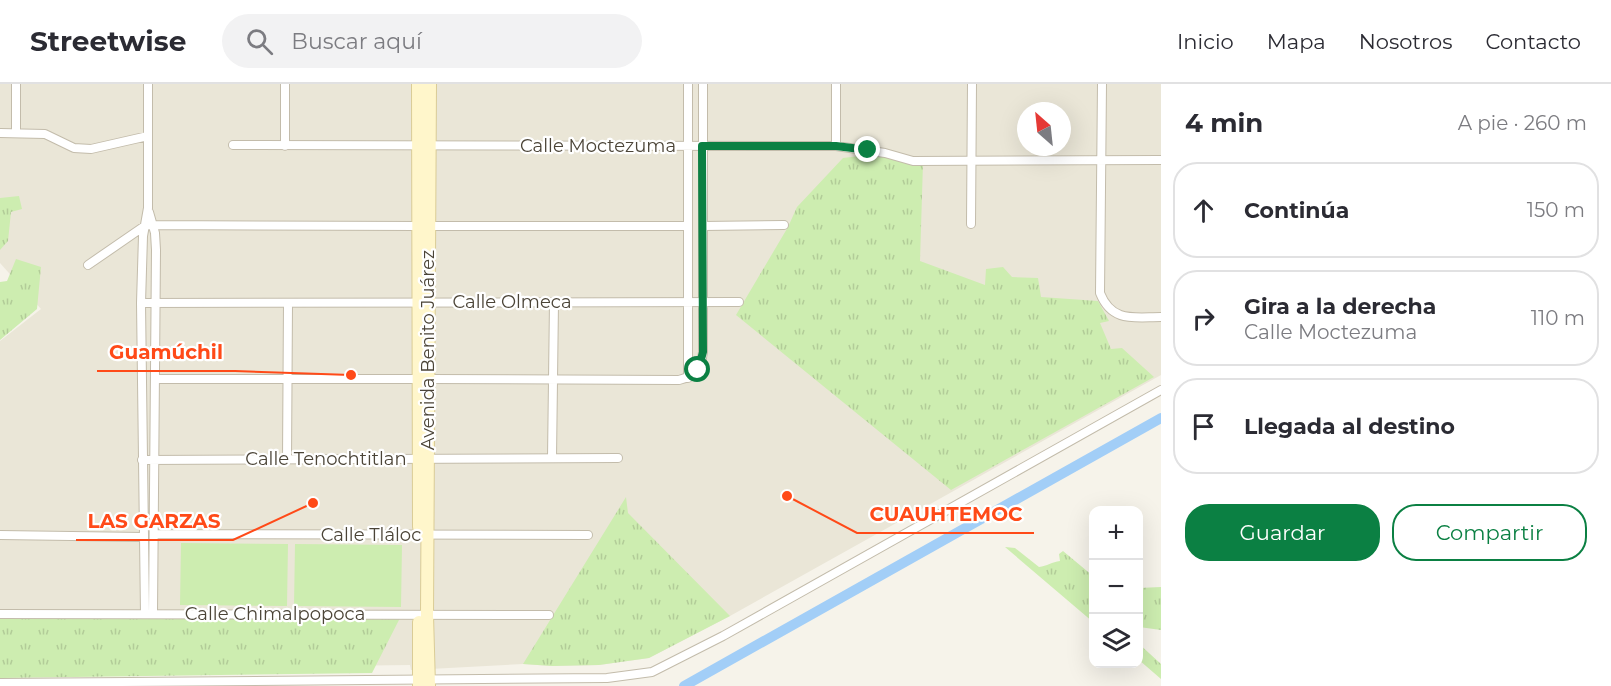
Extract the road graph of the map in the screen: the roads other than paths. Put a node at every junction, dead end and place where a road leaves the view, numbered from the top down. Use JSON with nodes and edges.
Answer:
{"nodes":[{"id":1,"x":16,"y":84,"type":"edge"},
{"id":2,"x":148,"y":84,"type":"edge"},
{"id":3,"x":285,"y":84,"type":"edge"},
{"id":4,"x":418,"y":84,"type":"edge"},
{"id":5,"x":430,"y":84,"type":"edge"},
{"id":6,"x":688,"y":84,"type":"edge"},
{"id":7,"x":703,"y":84,"type":"edge"},
{"id":8,"x":836,"y":84,"type":"edge"},
{"id":9,"x":972,"y":84,"type":"edge"},
{"id":10,"x":1102,"y":84,"type":"edge"},
{"id":11,"x":0,"y":133,"type":"edge"},
{"id":12,"x":16,"y":133,"type":"junction"},
{"id":13,"x":148,"y":136,"type":"junction"},
{"id":14,"x":232,"y":145,"type":"dead end"},
{"id":15,"x":285,"y":146,"type":"junction"},
{"id":16,"x":424,"y":146,"type":"junction"},
{"id":17,"x":688,"y":146,"type":"junction"},
{"id":18,"x":702,"y":146,"type":"junction"},
{"id":19,"x":836,"y":146,"type":"junction"},
{"id":20,"x":972,"y":160,"type":"junction"},
{"id":21,"x":1101,"y":160,"type":"junction"},
{"id":22,"x":1161,"y":160,"type":"edge"},
{"id":23,"x":971,"y":224,"type":"dead end"},
{"id":24,"x":149,"y":225,"type":"junction"},
{"id":25,"x":784,"y":225,"type":"dead end"},
{"id":26,"x":424,"y":226,"type":"junction"},
{"id":27,"x":687,"y":226,"type":"junction"},
{"id":28,"x":703,"y":226,"type":"junction"},
{"id":29,"x":88,"y":265,"type":"dead end"},
{"id":30,"x":424,"y":302,"type":"junction"},
{"id":31,"x":554,"y":302,"type":"junction"},
{"id":32,"x":687,"y":302,"type":"junction"},
{"id":33,"x":702,"y":302,"type":"junction"},
{"id":34,"x":739,"y":302,"type":"dead end"},
{"id":35,"x":141,"y":303,"type":"junction"},
{"id":36,"x":155,"y":303,"type":"junction"},
{"id":37,"x":288,"y":303,"type":"junction"},
{"id":38,"x":1161,"y":318,"type":"edge"},
{"id":39,"x":688,"y":378,"type":"junction"},
{"id":40,"x":155,"y":379,"type":"junction"},
{"id":41,"x":287,"y":379,"type":"junction"},
{"id":42,"x":423,"y":379,"type":"junction"},
{"id":43,"x":553,"y":379,"type":"junction"},
{"id":44,"x":1161,"y":390,"type":"edge"},
{"id":45,"x":552,"y":458,"type":"junction"},
{"id":46,"x":618,"y":458,"type":"dead end"},
{"id":47,"x":423,"y":459,"type":"junction"},
{"id":48,"x":142,"y":460,"type":"junction"},
{"id":49,"x":155,"y":460,"type":"junction"},
{"id":50,"x":287,"y":460,"type":"junction"},
{"id":51,"x":155,"y":534,"type":"junction"},
{"id":52,"x":0,"y":535,"type":"edge"},
{"id":53,"x":423,"y":535,"type":"junction"},
{"id":54,"x":588,"y":535,"type":"dead end"},
{"id":55,"x":143,"y":537,"type":"junction"},
{"id":56,"x":0,"y":614,"type":"edge"},
{"id":57,"x":149,"y":614,"type":"junction"},
{"id":58,"x":423,"y":615,"type":"junction"},
{"id":59,"x":549,"y":615,"type":"dead end"},
{"id":60,"x":0,"y":683,"type":"edge"},
{"id":61,"x":424,"y":683,"type":"edge"}],
"edges":[{"from":1,"to":12,"type":"street"},
{"from":2,"to":13,"type":"street"},
{"from":3,"to":15,"type":"street"},
{"from":4,"to":16,"type":"street","name":"Avenida Benito Juárez"},
{"from":5,"to":16,"type":"street","name":"Avenida Benito Juárez"},
{"from":6,"to":17,"type":"street"},
{"from":7,"to":18,"type":"street"},
{"from":8,"to":19,"type":"street"},
{"from":9,"to":20,"type":"street"},
{"from":10,"to":21,"type":"street"},
{"from":11,"to":12,"type":"street"},
{"from":12,"to":13,"type":"street"},
{"from":13,"to":24,"type":"street"},
{"from":14,"to":15,"type":"street","name":"Calle Moctezuma"},
{"from":15,"to":16,"type":"street","name":"Calle Moctezuma"},
{"from":16,"to":17,"type":"street","name":"Calle Moctezuma"},
{"from":16,"to":26,"type":"street","name":"Avenida Benito Juárez"},
{"from":17,"to":18,"type":"street","name":"Calle Moctezuma"},
{"from":17,"to":27,"type":"street"},
{"from":18,"to":19,"type":"street","name":"Calle Moctezuma"},
{"from":18,"to":28,"type":"street"},
{"from":19,"to":20,"type":"street","name":"Calle Moctezuma"},
{"from":20,"to":21,"type":"street","name":"Calle Moctezuma"},
{"from":20,"to":23,"type":"street"},
{"from":21,"to":22,"type":"street","name":"Calle Moctezuma"},
{"from":21,"to":38,"type":"street"},
{"from":24,"to":26,"type":"street"},
{"from":24,"to":29,"type":"street"},
{"from":24,"to":35,"type":"street"},
{"from":24,"to":36,"type":"street"},
{"from":25,"to":28,"type":"street"},
{"from":26,"to":27,"type":"street"},
{"from":26,"to":30,"type":"street","name":"Avenida Benito Juárez"},
{"from":27,"to":32,"type":"street"},
{"from":28,"to":33,"type":"street"},
{"from":30,"to":31,"type":"street","name":"Calle Olmeca"},
{"from":30,"to":37,"type":"street","name":"Calle Olmeca"},
{"from":30,"to":42,"type":"street","name":"Avenida Benito Juárez"},
{"from":31,"to":32,"type":"street","name":"Calle Olmeca"},
{"from":31,"to":43,"type":"street"},
{"from":32,"to":33,"type":"street","name":"Calle Olmeca"},
{"from":32,"to":39,"type":"street"},
{"from":33,"to":34,"type":"street","name":"Calle Olmeca"},
{"from":33,"to":39,"type":"street"},
{"from":35,"to":36,"type":"street","name":"Calle Olmeca"},
{"from":35,"to":48,"type":"street"},
{"from":36,"to":37,"type":"street","name":"Calle Olmeca"},
{"from":36,"to":40,"type":"street"},
{"from":37,"to":41,"type":"street"},
{"from":39,"to":43,"type":"street"},
{"from":40,"to":41,"type":"street"},
{"from":40,"to":49,"type":"street"},
{"from":41,"to":42,"type":"street"},
{"from":41,"to":50,"type":"street"},
{"from":42,"to":43,"type":"street"},
{"from":42,"to":47,"type":"street","name":"Avenida Benito Juárez"},
{"from":43,"to":45,"type":"street"},
{"from":44,"to":61,"type":"street"},
{"from":45,"to":46,"type":"street","name":"Calle Tenochtitlan"},
{"from":45,"to":47,"type":"street","name":"Calle Tenochtitlan"},
{"from":47,"to":50,"type":"street","name":"Calle Tenochtitlan"},
{"from":47,"to":53,"type":"street","name":"Avenida Benito Juárez"},
{"from":48,"to":49,"type":"street","name":"Calle Tenochtitlan"},
{"from":48,"to":55,"type":"street"},
{"from":49,"to":50,"type":"street","name":"Calle Tenochtitlan"},
{"from":49,"to":51,"type":"street"},
{"from":51,"to":53,"type":"street","name":"Calle Tláloc"},
{"from":51,"to":57,"type":"street"},
{"from":52,"to":55,"type":"street"},
{"from":53,"to":54,"type":"street","name":"Calle Tláloc"},
{"from":53,"to":58,"type":"street","name":"Avenida Benito Juárez"},
{"from":55,"to":57,"type":"street"},
{"from":56,"to":57,"type":"street","name":"Calle Chimalpopoca"},
{"from":57,"to":58,"type":"street","name":"Calle Chimalpopoca"},
{"from":58,"to":59,"type":"street","name":"Calle Chimalpopoca"},
{"from":58,"to":61,"type":"street","name":"Avenida Benito Juárez"},
{"from":60,"to":61,"type":"street"}]}
